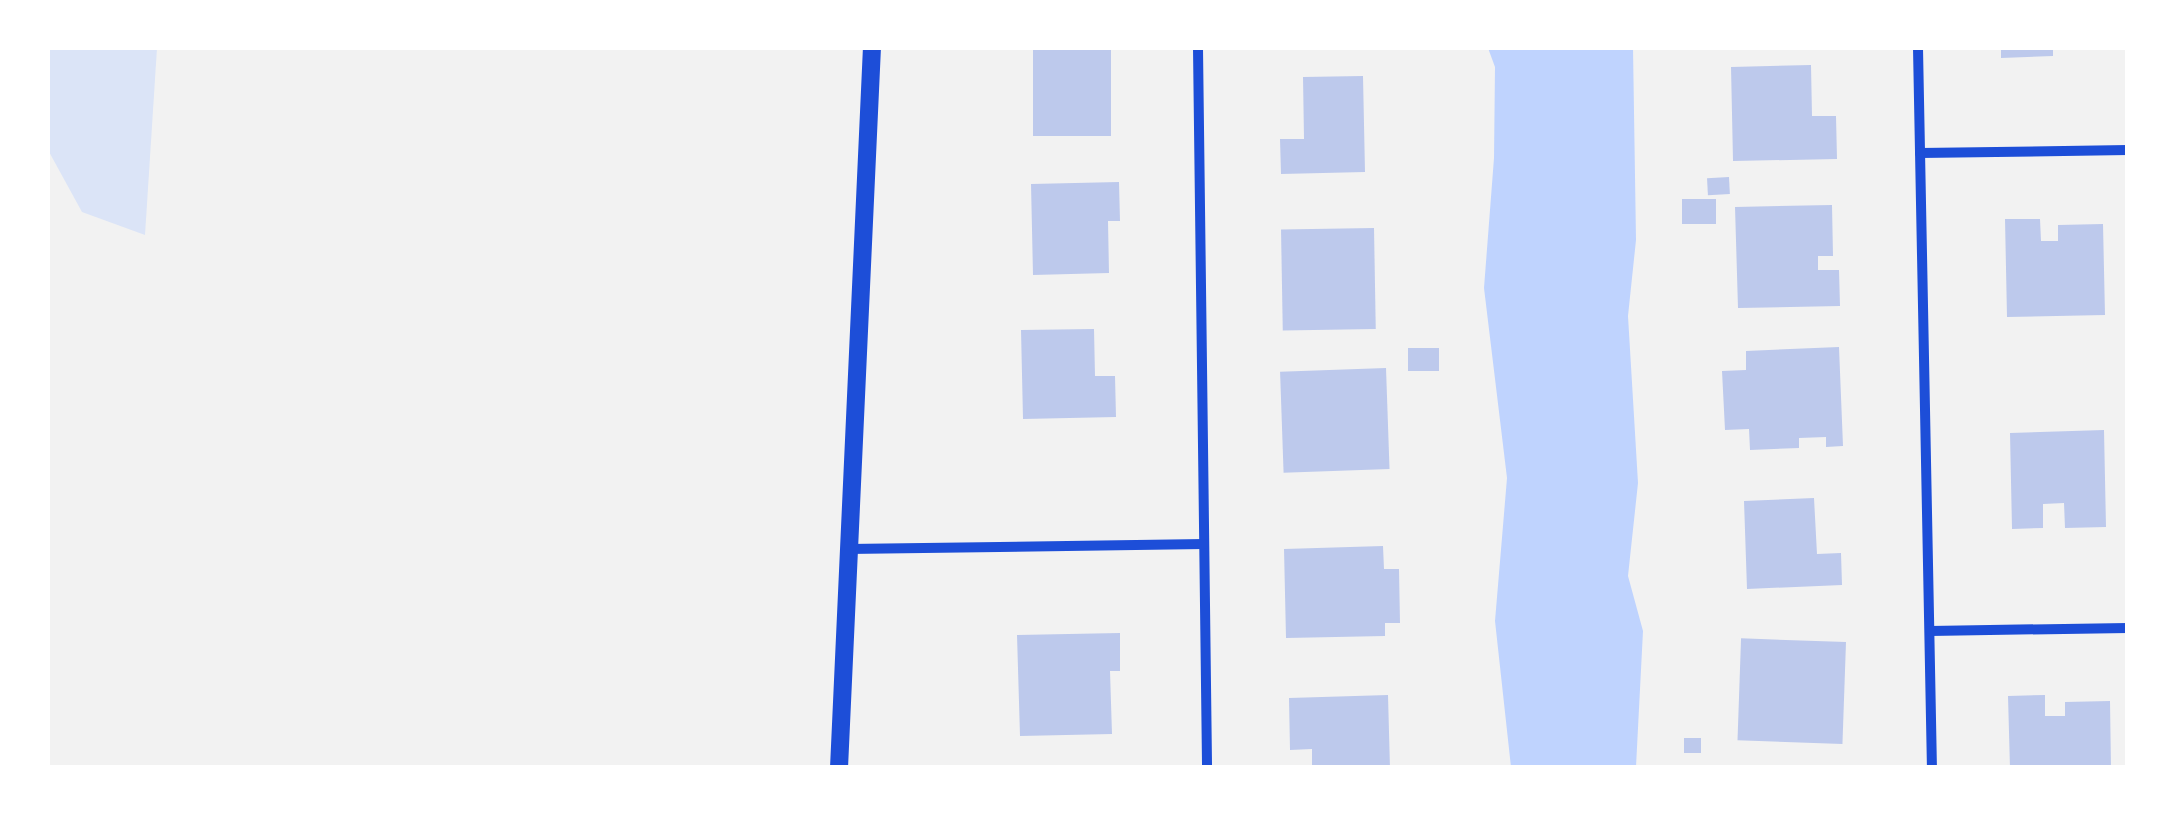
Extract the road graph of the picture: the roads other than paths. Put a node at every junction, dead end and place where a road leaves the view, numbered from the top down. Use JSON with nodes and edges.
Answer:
{"nodes":[{"id":1,"x":872,"y":48,"type":"edge"},
{"id":2,"x":1198,"y":48,"type":"edge"},
{"id":3,"x":1918,"y":48,"type":"edge"},
{"id":4,"x":2128,"y":150,"type":"edge"},
{"id":5,"x":1920,"y":153,"type":"junction"},
{"id":6,"x":1204,"y":544,"type":"junction"},
{"id":7,"x":848,"y":549,"type":"junction"},
{"id":8,"x":2128,"y":628,"type":"edge"},
{"id":9,"x":1930,"y":631,"type":"junction"},
{"id":10,"x":839,"y":768,"type":"edge"},
{"id":11,"x":1207,"y":768,"type":"edge"},
{"id":12,"x":1932,"y":768,"type":"edge"}],
"edges":[{"from":1,"to":7,"type":"street"},
{"from":2,"to":6,"type":"street"},
{"from":3,"to":5,"type":"street"},
{"from":4,"to":5,"type":"street"},
{"from":5,"to":9,"type":"street"},
{"from":6,"to":7,"type":"street"},
{"from":6,"to":11,"type":"street"},
{"from":7,"to":10,"type":"street"},
{"from":8,"to":9,"type":"street"},
{"from":9,"to":12,"type":"street"}]}
